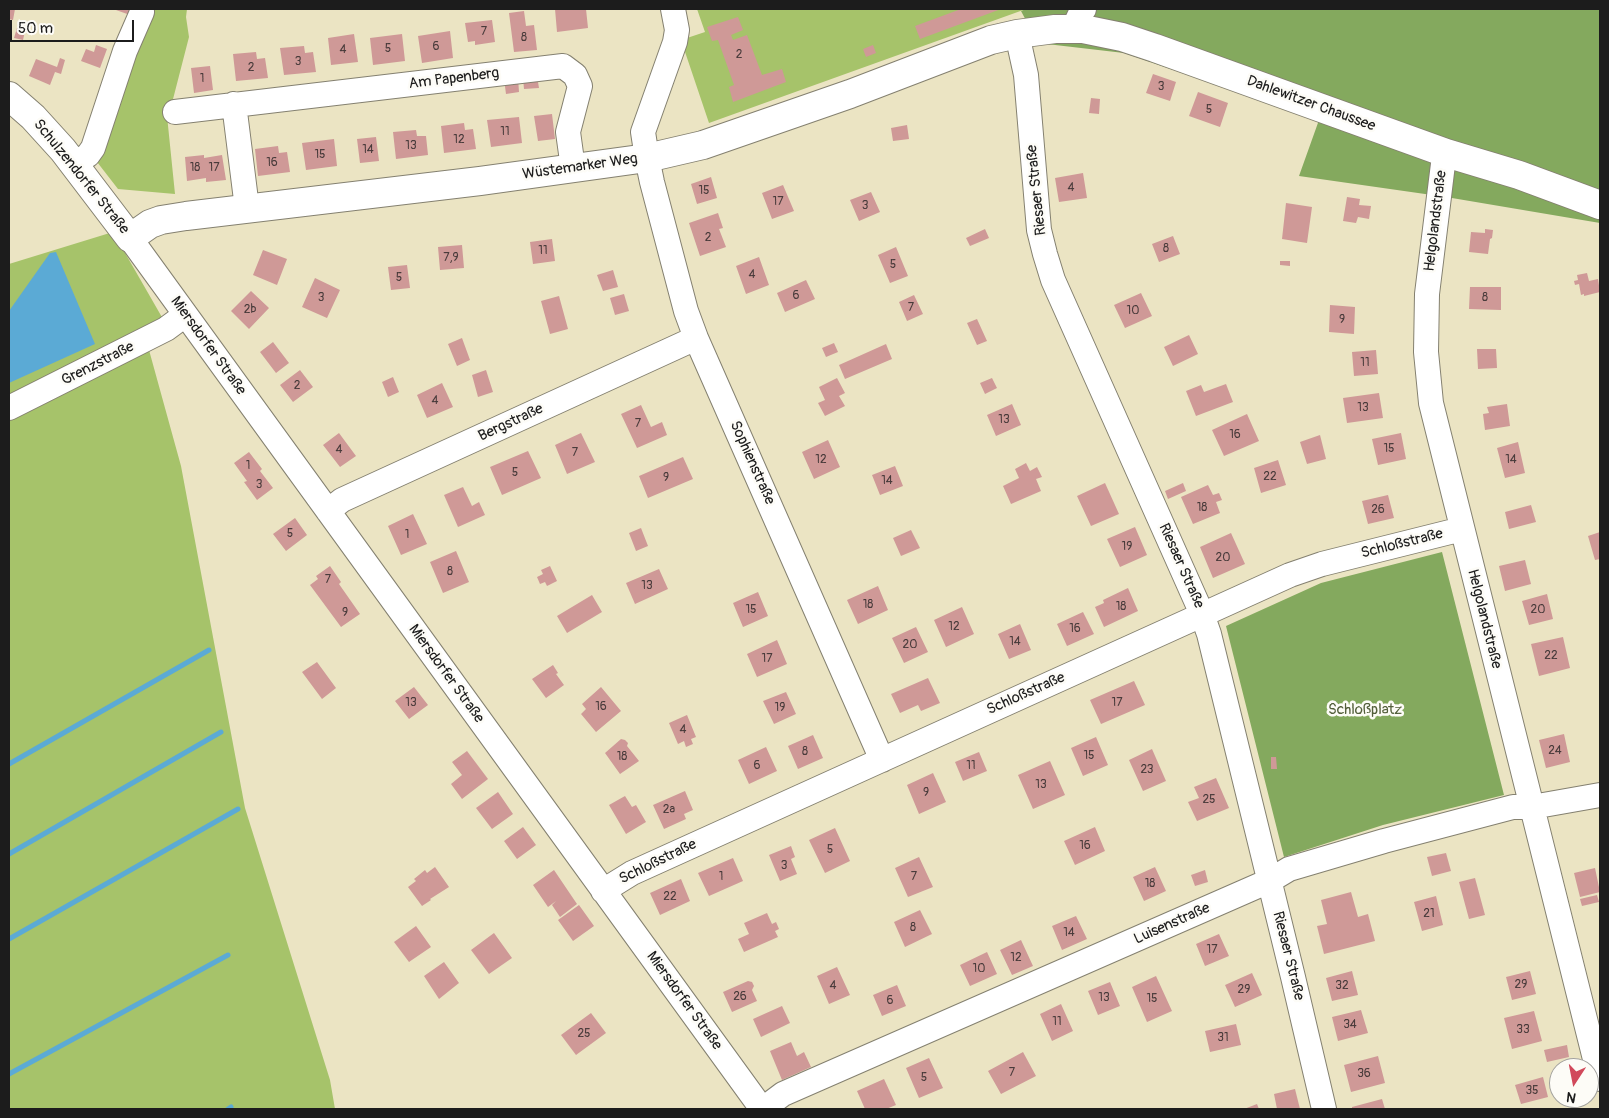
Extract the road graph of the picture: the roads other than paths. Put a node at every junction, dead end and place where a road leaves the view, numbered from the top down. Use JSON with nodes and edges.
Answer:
{"nodes":[{"id":1,"x":673,"y":9,"type":"edge"},
{"id":2,"x":142,"y":12,"type":"dead end"},
{"id":3,"x":1078,"y":19,"type":"edge"},
{"id":4,"x":1017,"y":34,"type":"junction"},
{"id":5,"x":9,"y":96,"type":"edge"},
{"id":6,"x":234,"y":104,"type":"junction"},
{"id":7,"x":175,"y":112,"type":"dead end"},
{"id":8,"x":1446,"y":153,"type":"junction"},
{"id":9,"x":647,"y":158,"type":"junction"},
{"id":10,"x":74,"y":164,"type":"junction"},
{"id":11,"x":573,"y":168,"type":"junction"},
{"id":12,"x":1600,"y":205,"type":"edge"},
{"id":13,"x":247,"y":208,"type":"junction"},
{"id":14,"x":130,"y":238,"type":"junction"},
{"id":15,"x":185,"y":315,"type":"junction"},
{"id":16,"x":696,"y":338,"type":"junction"},
{"id":17,"x":9,"y":408,"type":"edge"},
{"id":18,"x":328,"y":511,"type":"junction"},
{"id":19,"x":1462,"y":529,"type":"junction"},
{"id":20,"x":1202,"y":614,"type":"junction"},
{"id":21,"x":882,"y":760,"type":"junction"},
{"id":22,"x":1600,"y":795,"type":"edge"},
{"id":23,"x":1532,"y":807,"type":"junction"},
{"id":24,"x":1269,"y":881,"type":"junction"},
{"id":25,"x":603,"y":891,"type":"junction"},
{"id":26,"x":1600,"y":1079,"type":"edge"},
{"id":27,"x":763,"y":1109,"type":"edge"},
{"id":28,"x":1324,"y":1109,"type":"edge"}],
"edges":[{"from":1,"to":9,"type":"street","name":"Sophienstraße"},
{"from":2,"to":10,"type":"street"},
{"from":3,"to":4,"type":"main road","name":"Dahlewitzer Chaussee"},
{"from":3,"to":8,"type":"main road","name":"Dahlewitzer Chaussee"},
{"from":4,"to":9,"type":"main road","name":"Wüstemarker Weg"},
{"from":4,"to":20,"type":"street","name":"Riesaer Straße"},
{"from":5,"to":10,"type":"main road","name":"Schulzendorfer Straße"},
{"from":6,"to":7,"type":"street","name":"Am Papenberg"},
{"from":6,"to":11,"type":"street","name":"Am Papenberg"},
{"from":6,"to":13,"type":"street"},
{"from":8,"to":12,"type":"main road","name":"Dahlewitzer Chaussee"},
{"from":8,"to":19,"type":"street","name":"Helgolandstraße"},
{"from":9,"to":11,"type":"main road","name":"Wüstemarker Weg"},
{"from":9,"to":16,"type":"street","name":"Sophienstraße"},
{"from":10,"to":14,"type":"main road","name":"Schulzendorfer Straße"},
{"from":11,"to":13,"type":"main road","name":"Wüstemarker Weg"},
{"from":13,"to":14,"type":"main road","name":"Wüstemarker Weg"},
{"from":14,"to":15,"type":"street","name":"Miersdorfer Straße"},
{"from":15,"to":17,"type":"street","name":"Grenzstraße"},
{"from":15,"to":18,"type":"street","name":"Miersdorfer Straße"},
{"from":16,"to":18,"type":"street","name":"Bergstraße"},
{"from":16,"to":21,"type":"street","name":"Sophienstraße"},
{"from":18,"to":25,"type":"street","name":"Miersdorfer Straße"},
{"from":19,"to":20,"type":"street","name":"Schloßstraße"},
{"from":19,"to":23,"type":"street","name":"Helgolandstraße"},
{"from":20,"to":21,"type":"street","name":"Schloßstraße"},
{"from":20,"to":24,"type":"street","name":"Riesaer Straße"},
{"from":21,"to":25,"type":"street","name":"Schloßstraße"},
{"from":22,"to":23,"type":"street","name":"Luisenstraße"},
{"from":23,"to":24,"type":"street","name":"Luisenstraße"},
{"from":23,"to":26,"type":"street","name":"Helgolandstraße"},
{"from":24,"to":27,"type":"street","name":"Luisenstraße"},
{"from":24,"to":28,"type":"street","name":"Riesaer Straße"},
{"from":25,"to":27,"type":"street","name":"Miersdorfer Straße"}]}
